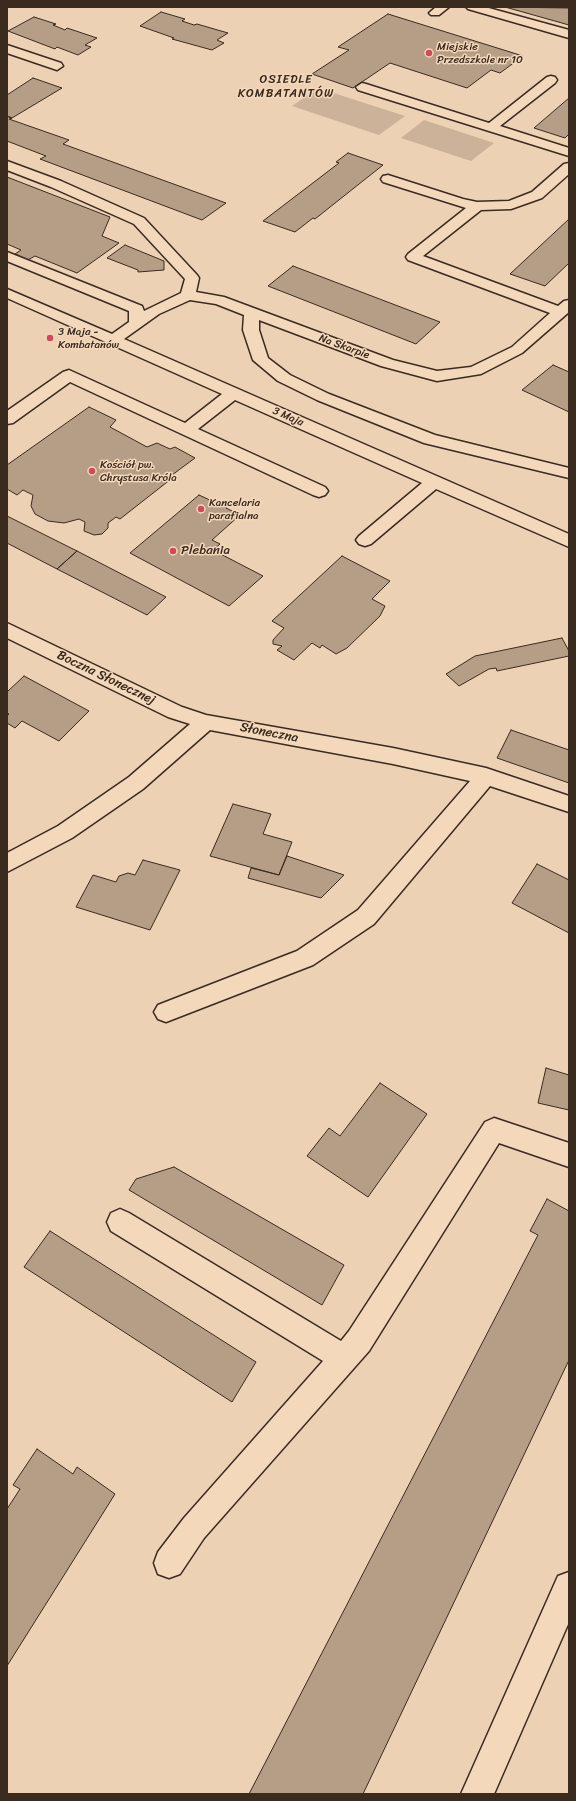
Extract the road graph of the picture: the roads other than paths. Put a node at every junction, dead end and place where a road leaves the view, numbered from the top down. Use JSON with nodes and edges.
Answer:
{"nodes":[{"id":1,"x":472,"y":7,"type":"edge"},
{"id":2,"x":569,"y":34,"type":"edge"},
{"id":3,"x":7,"y":49,"type":"edge"},
{"id":4,"x":56,"y":66,"type":"dead end"},
{"id":5,"x":551,"y":80,"type":"dead end"},
{"id":6,"x":362,"y":87,"type":"dead end"},
{"id":7,"x":490,"y":128,"type":"junction"},
{"id":8,"x":569,"y":152,"type":"edge"},
{"id":9,"x":7,"y":165,"type":"edge"},
{"id":10,"x":569,"y":167,"type":"edge"},
{"id":11,"x":388,"y":179,"type":"dead end"},
{"id":12,"x":477,"y":206,"type":"junction"},
{"id":13,"x":7,"y":256,"type":"edge"},
{"id":14,"x":7,"y":293,"type":"edge"},
{"id":15,"x":188,"y":295,"type":"junction"},
{"id":16,"x":564,"y":308,"type":"edge"},
{"id":17,"x":252,"y":312,"type":"junction"},
{"id":18,"x":136,"y":324,"type":"junction"},
{"id":19,"x":113,"y":340,"type":"junction"},
{"id":20,"x":234,"y":393,"type":"junction"},
{"id":21,"x":7,"y":419,"type":"edge"},
{"id":22,"x":186,"y":430,"type":"junction"},
{"id":23,"x":569,"y":473,"type":"edge"},
{"id":24,"x":434,"y":482,"type":"junction"},
{"id":25,"x":319,"y":492,"type":"dead end"},
{"id":26,"x":365,"y":540,"type":"dead end"},
{"id":27,"x":569,"y":541,"type":"edge"},
{"id":28,"x":7,"y":630,"type":"edge"},
{"id":29,"x":206,"y":722,"type":"junction"},
{"id":30,"x":486,"y":776,"type":"junction"},
{"id":31,"x":569,"y":804,"type":"edge"},
{"id":32,"x":7,"y":863,"type":"edge"},
{"id":33,"x":166,"y":1012,"type":"dead end"},
{"id":34,"x":569,"y":1155,"type":"edge"},
{"id":35,"x":120,"y":1222,"type":"dead end"},
{"id":36,"x":344,"y":1358,"type":"junction"},
{"id":37,"x":169,"y":1563,"type":"dead end"},
{"id":38,"x":569,"y":1587,"type":"edge"},
{"id":39,"x":478,"y":1794,"type":"edge"}],
"edges":[{"from":1,"to":2,"type":"street"},
{"from":3,"to":4,"type":"street"},
{"from":5,"to":7,"type":"street"},
{"from":6,"to":7,"type":"street"},
{"from":7,"to":8,"type":"street"},
{"from":9,"to":15,"type":"street"},
{"from":10,"to":12,"type":"street"},
{"from":11,"to":12,"type":"street"},
{"from":12,"to":16,"type":"street"},
{"from":13,"to":18,"type":"street"},
{"from":14,"to":19,"type":"street","name":"3 Maja"},
{"from":15,"to":17,"type":"street","name":"Na Skarpie"},
{"from":15,"to":18,"type":"street"},
{"from":16,"to":17,"type":"street","name":"Na Skarpie"},
{"from":17,"to":23,"type":"street"},
{"from":18,"to":19,"type":"street"},
{"from":19,"to":20,"type":"street","name":"3 Maja"},
{"from":20,"to":22,"type":"street"},
{"from":20,"to":24,"type":"street","name":"3 Maja"},
{"from":21,"to":22,"type":"street"},
{"from":22,"to":25,"type":"street"},
{"from":24,"to":26,"type":"street"},
{"from":24,"to":27,"type":"street","name":"3 Maja"},
{"from":28,"to":29,"type":"street","name":"Boczna Słonecznej"},
{"from":29,"to":30,"type":"street","name":"Słoneczna"},
{"from":29,"to":32,"type":"street"},
{"from":30,"to":31,"type":"street","name":"Słoneczna"},
{"from":30,"to":33,"type":"street"},
{"from":34,"to":36,"type":"street"},
{"from":35,"to":36,"type":"street"},
{"from":36,"to":37,"type":"street"},
{"from":38,"to":39,"type":"street"}]}
